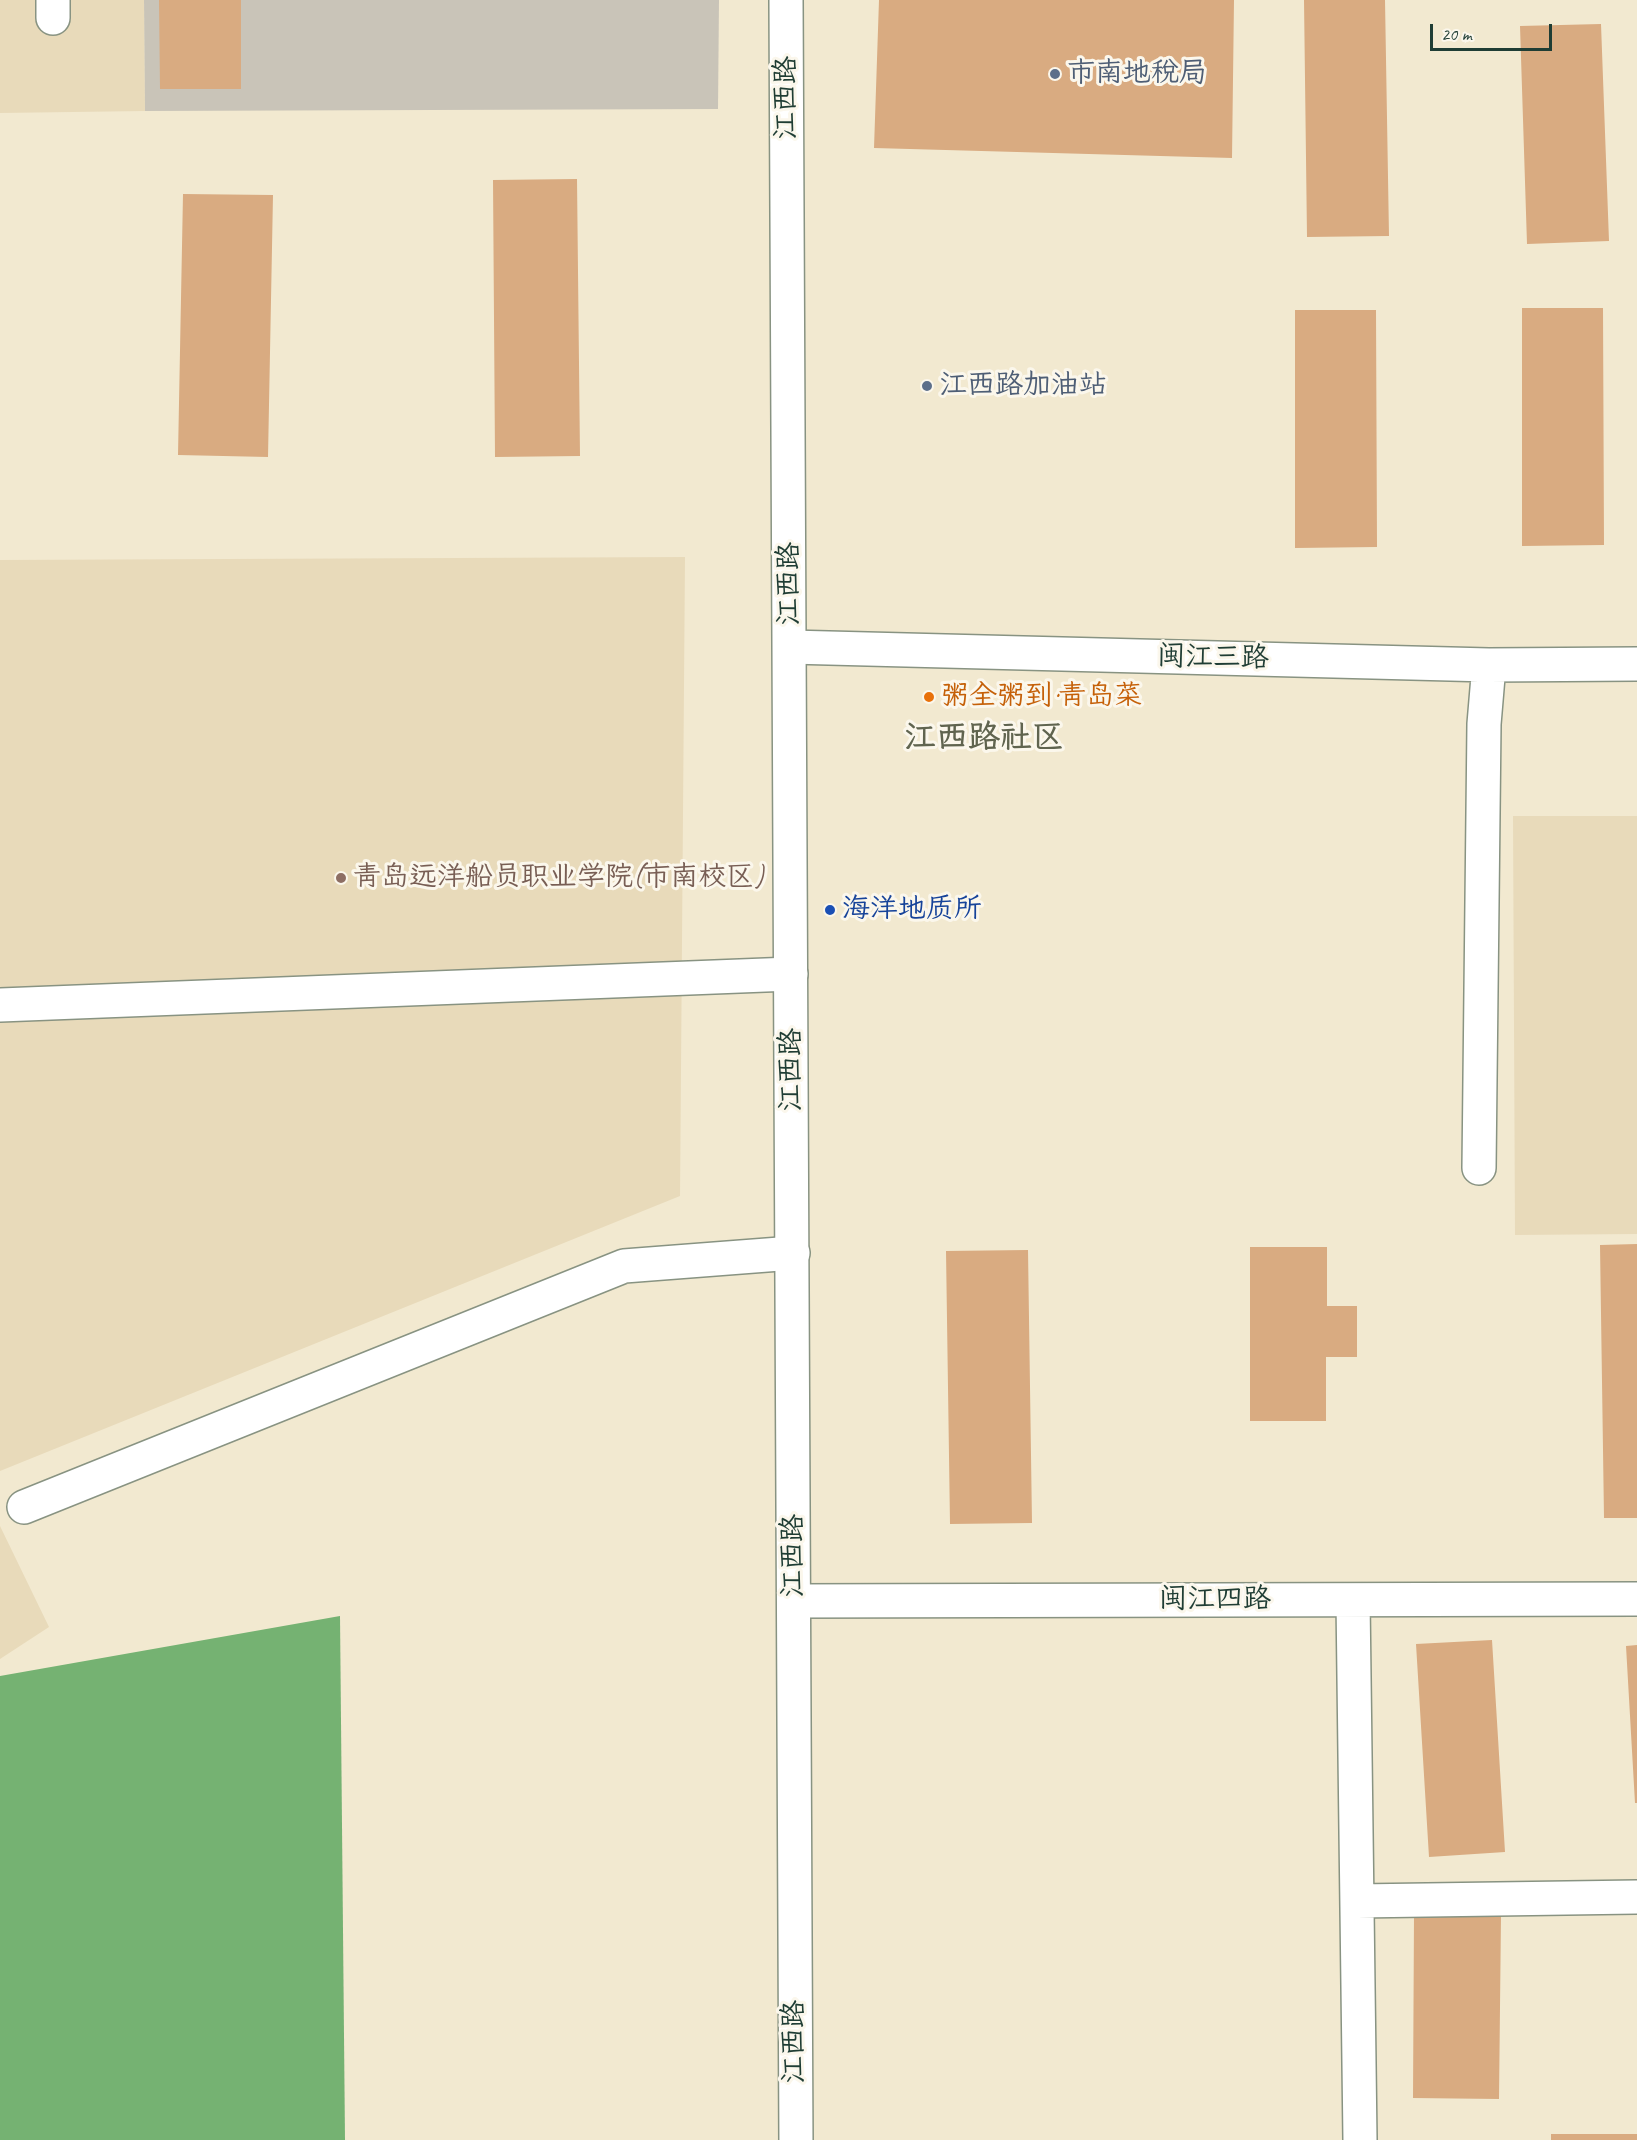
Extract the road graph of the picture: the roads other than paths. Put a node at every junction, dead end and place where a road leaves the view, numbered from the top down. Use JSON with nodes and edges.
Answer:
{"nodes":[{"id":1,"x":786,"y":0,"type":"edge"},
{"id":2,"x":790,"y":647,"type":"junction"},
{"id":3,"x":1637,"y":664,"type":"edge"},
{"id":4,"x":1489,"y":665,"type":"junction"},
{"id":5,"x":791,"y":974,"type":"junction"},
{"id":6,"x":0,"y":1005,"type":"edge"},
{"id":7,"x":1479,"y":1168,"type":"dead end"},
{"id":8,"x":793,"y":1253,"type":"junction"},
{"id":9,"x":24,"y":1507,"type":"dead end"},
{"id":10,"x":1353,"y":1599,"type":"junction"},
{"id":11,"x":1637,"y":1599,"type":"edge"},
{"id":12,"x":794,"y":1601,"type":"junction"},
{"id":13,"x":1637,"y":1897,"type":"edge"},
{"id":14,"x":1357,"y":1901,"type":"junction"},
{"id":15,"x":796,"y":2140,"type":"edge"},
{"id":16,"x":1360,"y":2140,"type":"edge"}],
"edges":[{"from":1,"to":2,"type":"street","name":"江西路"},
{"from":2,"to":4,"type":"street","name":"闽江三路"},
{"from":2,"to":5,"type":"street","name":"江西路"},
{"from":3,"to":4,"type":"street","name":"闽江三路"},
{"from":4,"to":7,"type":"street"},
{"from":5,"to":6,"type":"street"},
{"from":5,"to":8,"type":"street","name":"江西路"},
{"from":8,"to":9,"type":"street"},
{"from":8,"to":12,"type":"street","name":"江西路"},
{"from":10,"to":11,"type":"street","name":"闽江四路"},
{"from":10,"to":12,"type":"street","name":"闽江四路"},
{"from":10,"to":14,"type":"street"},
{"from":12,"to":15,"type":"street","name":"江西路"},
{"from":13,"to":14,"type":"street"},
{"from":14,"to":16,"type":"street"}]}
